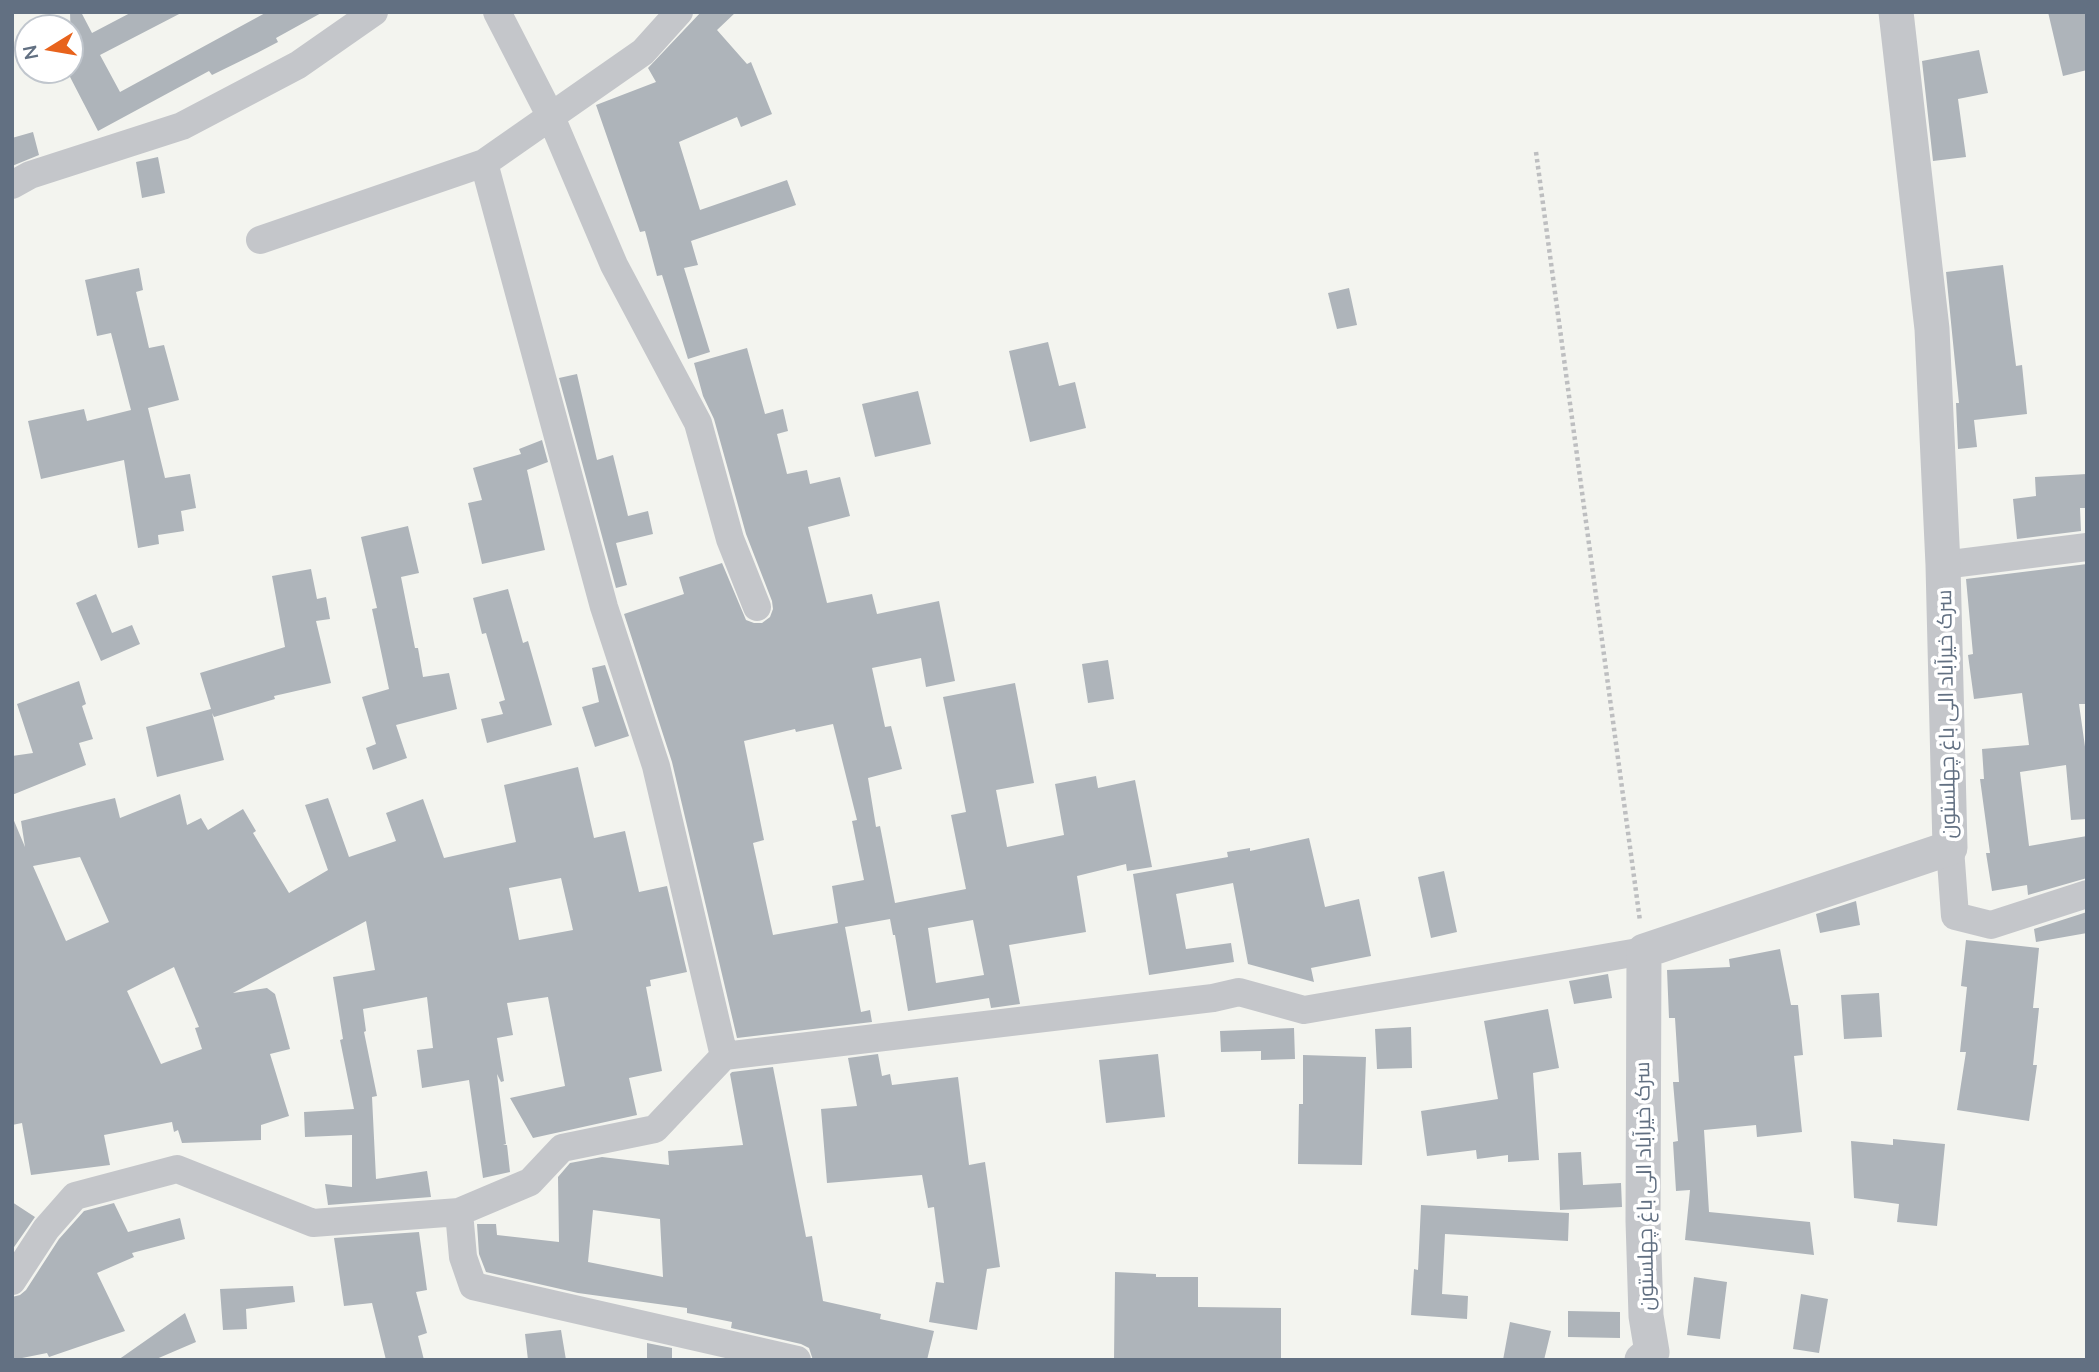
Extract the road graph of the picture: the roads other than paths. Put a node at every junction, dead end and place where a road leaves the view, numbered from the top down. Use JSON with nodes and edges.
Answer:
{"nodes":[{"id":1,"x":374,"y":12,"type":"edge"},
{"id":2,"x":497,"y":12,"type":"edge"},
{"id":3,"x":679,"y":12,"type":"edge"},
{"id":4,"x":1896,"y":12,"type":"edge"},
{"id":5,"x":551,"y":117,"type":"junction"},
{"id":6,"x":484,"y":163,"type":"junction"},
{"id":7,"x":12,"y":185,"type":"edge"},
{"id":8,"x":260,"y":240,"type":"dead end"},
{"id":9,"x":2087,"y":547,"type":"edge"},
{"id":10,"x":1943,"y":565,"type":"junction"},
{"id":11,"x":757,"y":607,"type":"dead end"},
{"id":12,"x":1951,"y":848,"type":"junction"},
{"id":13,"x":2087,"y":894,"type":"edge"},
{"id":14,"x":1644,"y":951,"type":"junction"},
{"id":15,"x":724,"y":1056,"type":"junction"},
{"id":16,"x":459,"y":1212,"type":"junction"},
{"id":17,"x":12,"y":1281,"type":"edge"},
{"id":18,"x":797,"y":1360,"type":"edge"},
{"id":19,"x":1642,"y":1360,"type":"edge"}],
"edges":[{"from":1,"to":7,"type":"street"},
{"from":2,"to":5,"type":"street"},
{"from":3,"to":5,"type":"street"},
{"from":4,"to":10,"type":"street","name":"سرک خیرآباد الی باغ چهلستون"},
{"from":5,"to":6,"type":"street"},
{"from":5,"to":11,"type":"street"},
{"from":6,"to":8,"type":"street"},
{"from":6,"to":15,"type":"street"},
{"from":9,"to":10,"type":"street"},
{"from":10,"to":12,"type":"street","name":"سرک خیرآباد الی باغ چهلستون"},
{"from":12,"to":13,"type":"street"},
{"from":12,"to":14,"type":"street","name":"سرک خیرآباد الی باغ چهلستون"},
{"from":14,"to":15,"type":"street"},
{"from":14,"to":19,"type":"street","name":"سرک خیرآباد الی باغ چهلستون"},
{"from":15,"to":16,"type":"street"},
{"from":16,"to":17,"type":"street"},
{"from":16,"to":18,"type":"street"}]}
